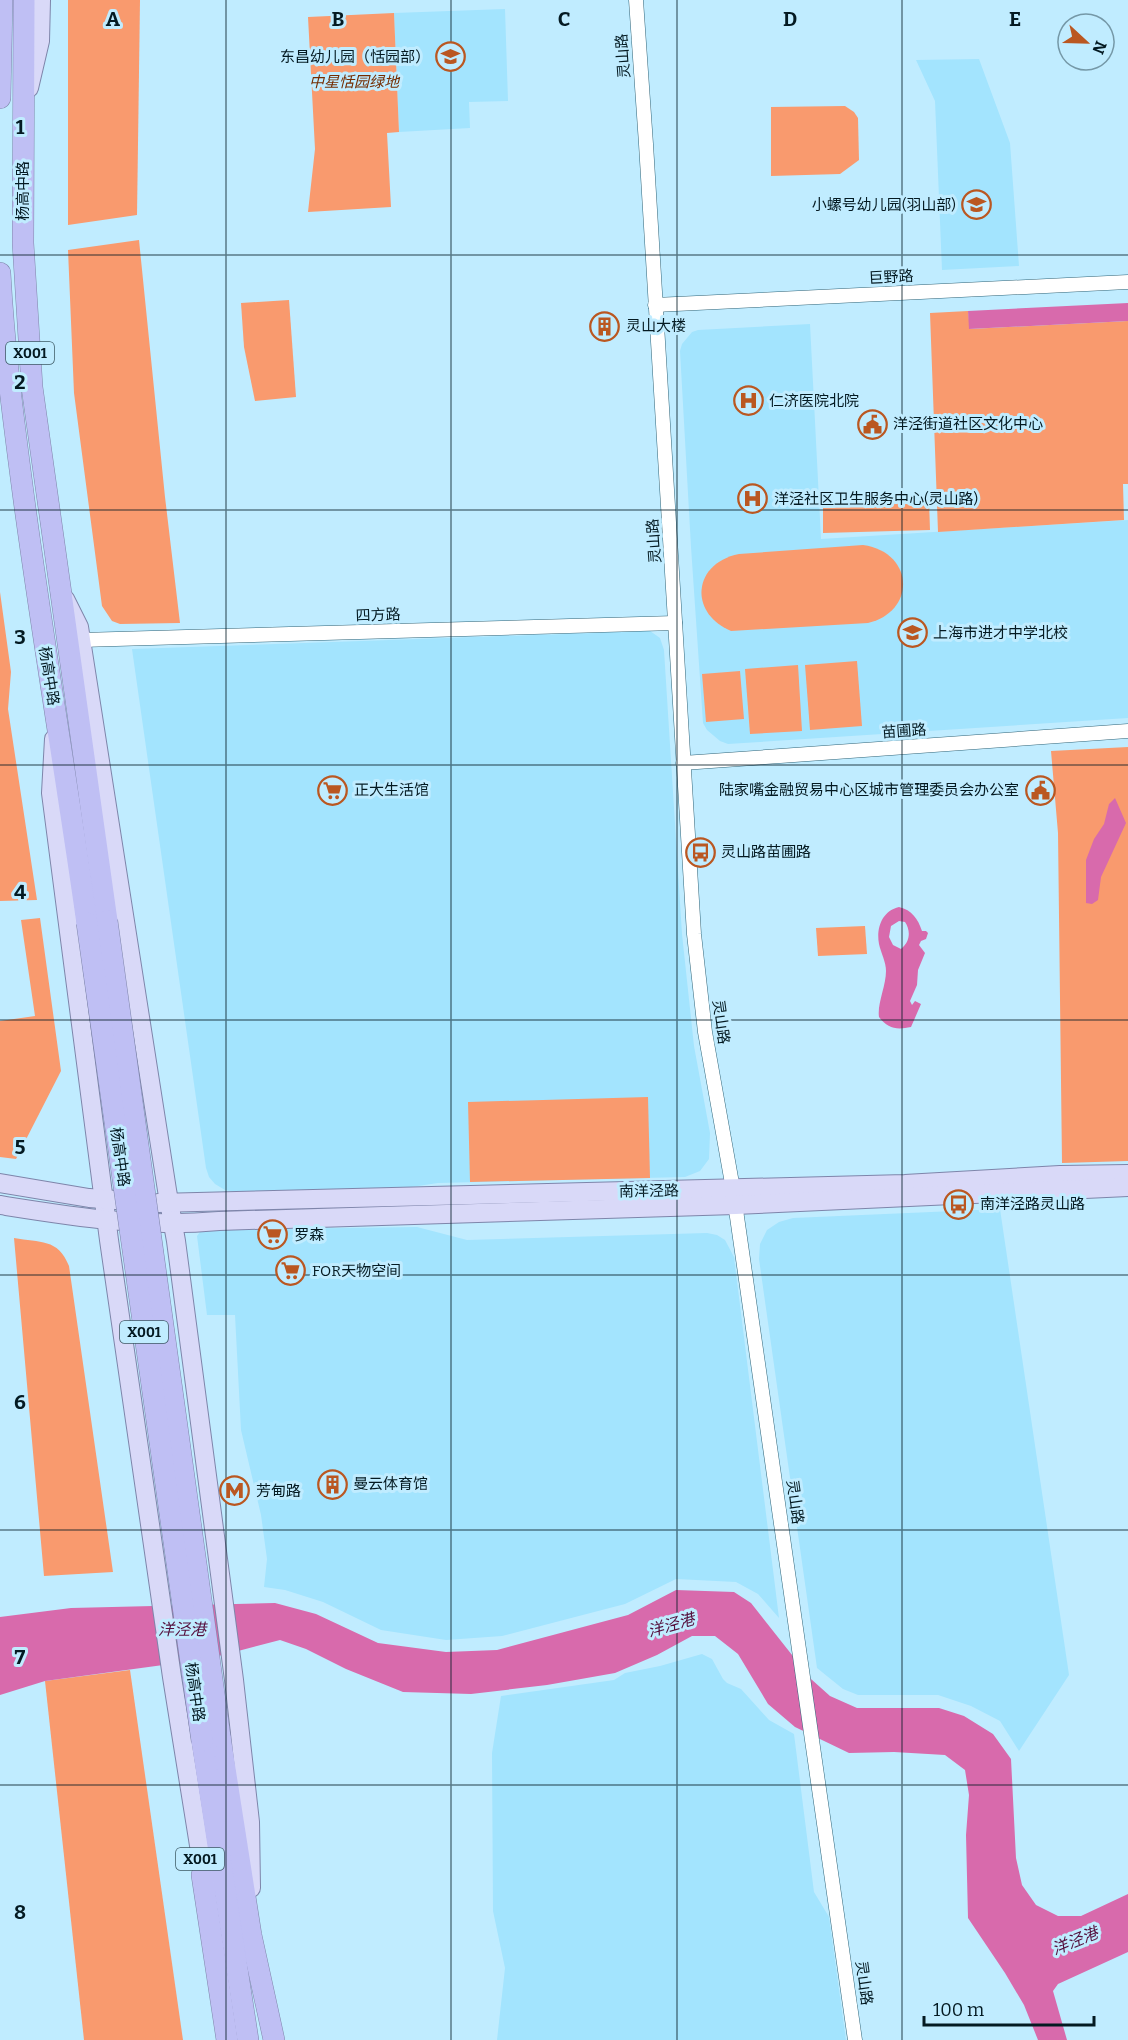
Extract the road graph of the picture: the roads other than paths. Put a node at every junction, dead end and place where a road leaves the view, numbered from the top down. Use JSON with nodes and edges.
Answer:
{"nodes":[{"id":1,"x":636,"y":0,"type":"edge"},
{"id":2,"x":30,"y":4,"type":"edge"},
{"id":3,"x":2,"y":6,"type":"edge"},
{"id":4,"x":0,"y":98,"type":"edge"},
{"id":5,"x":0,"y":273,"type":"edge"},
{"id":6,"x":1128,"y":282,"type":"edge"},
{"id":7,"x":656,"y":305,"type":"junction"},
{"id":8,"x":59,"y":588,"type":"junction"},
{"id":9,"x":675,"y":623,"type":"junction"},
{"id":10,"x":81,"y":640,"type":"junction"},
{"id":11,"x":55,"y":717,"type":"junction"},
{"id":12,"x":1128,"y":731,"type":"edge"},
{"id":13,"x":683,"y":763,"type":"junction"},
{"id":14,"x":97,"y":922,"type":"junction"},
{"id":15,"x":1128,"y":1174,"type":"edge"},
{"id":16,"x":0,"y":1183,"type":"edge"},
{"id":17,"x":1128,"y":1187,"type":"edge"},
{"id":18,"x":103,"y":1192,"type":"junction"},
{"id":19,"x":734,"y":1197,"type":"junction"},
{"id":20,"x":169,"y":1204,"type":"junction"},
{"id":21,"x":0,"y":1205,"type":"edge"},
{"id":22,"x":106,"y":1221,"type":"junction"},
{"id":23,"x":173,"y":1224,"type":"junction"},
{"id":24,"x":211,"y":1739,"type":"junction"},
{"id":25,"x":202,"y":1875,"type":"junction"},
{"id":26,"x":251,"y":1935,"type":"junction"},
{"id":27,"x":226,"y":2040,"type":"edge"},
{"id":28,"x":237,"y":2040,"type":"edge"},
{"id":29,"x":248,"y":2040,"type":"edge"},
{"id":30,"x":274,"y":2040,"type":"edge"},
{"id":31,"x":855,"y":2040,"type":"edge"}],
"edges":[{"from":1,"to":7,"type":"street","name":"灵山路"},
{"from":2,"to":8,"type":"highway","name":"杨高中路","number":"X001"},
{"from":3,"to":4,"type":"highway"},
{"from":5,"to":11,"type":"highway","name":"杨高中路","number":"X001"},
{"from":6,"to":7,"type":"street","name":"巨野路"},
{"from":7,"to":9,"type":"street","name":"灵山路"},
{"from":8,"to":10,"type":"main road","name":"杨高中路","number":"X001"},
{"from":8,"to":14,"type":"highway","name":"杨高中路","number":"X001"},
{"from":9,"to":10,"type":"street","name":"四方路"},
{"from":9,"to":13,"type":"street","name":"灵山路"},
{"from":10,"to":20,"type":"main road","name":"杨高中路","number":"X001"},
{"from":11,"to":14,"type":"highway","name":"杨高中路"},
{"from":11,"to":18,"type":"main road","number":"X001"},
{"from":12,"to":13,"type":"street","name":"苗圃路"},
{"from":13,"to":19,"type":"street","name":"灵山路"},
{"from":14,"to":24,"type":"highway","name":"杨高中路","number":"X001","bridge":true},
{"from":15,"to":19,"type":"main road","name":"南洋泾路"},
{"from":16,"to":18,"type":"main road"},
{"from":17,"to":19,"type":"main road","name":"南洋泾路"},
{"from":18,"to":20,"type":"main road"},
{"from":18,"to":22,"type":"main road","name":"杨高中路"},
{"from":19,"to":20,"type":"main road","name":"南洋泾路"},
{"from":19,"to":23,"type":"main road","name":"南洋泾路"},
{"from":19,"to":31,"type":"street","name":"灵山路"},
{"from":20,"to":23,"type":"main road","name":"杨高中路","number":"X001"},
{"from":21,"to":22,"type":"main road"},
{"from":22,"to":23,"type":"main road"},
{"from":22,"to":25,"type":"main road","name":"杨高中路","number":"X001"},
{"from":23,"to":26,"type":"main road","name":"杨高中路","number":"X001"},
{"from":24,"to":26,"type":"highway","name":"杨高中路","number":"X001"},
{"from":24,"to":29,"type":"highway","name":"杨高中路","number":"X001"},
{"from":25,"to":27,"type":"highway"},
{"from":25,"to":28,"type":"main road","name":"杨高中路","number":"X001"},
{"from":26,"to":30,"type":"highway","name":"杨高中路","number":"X001"}]}
